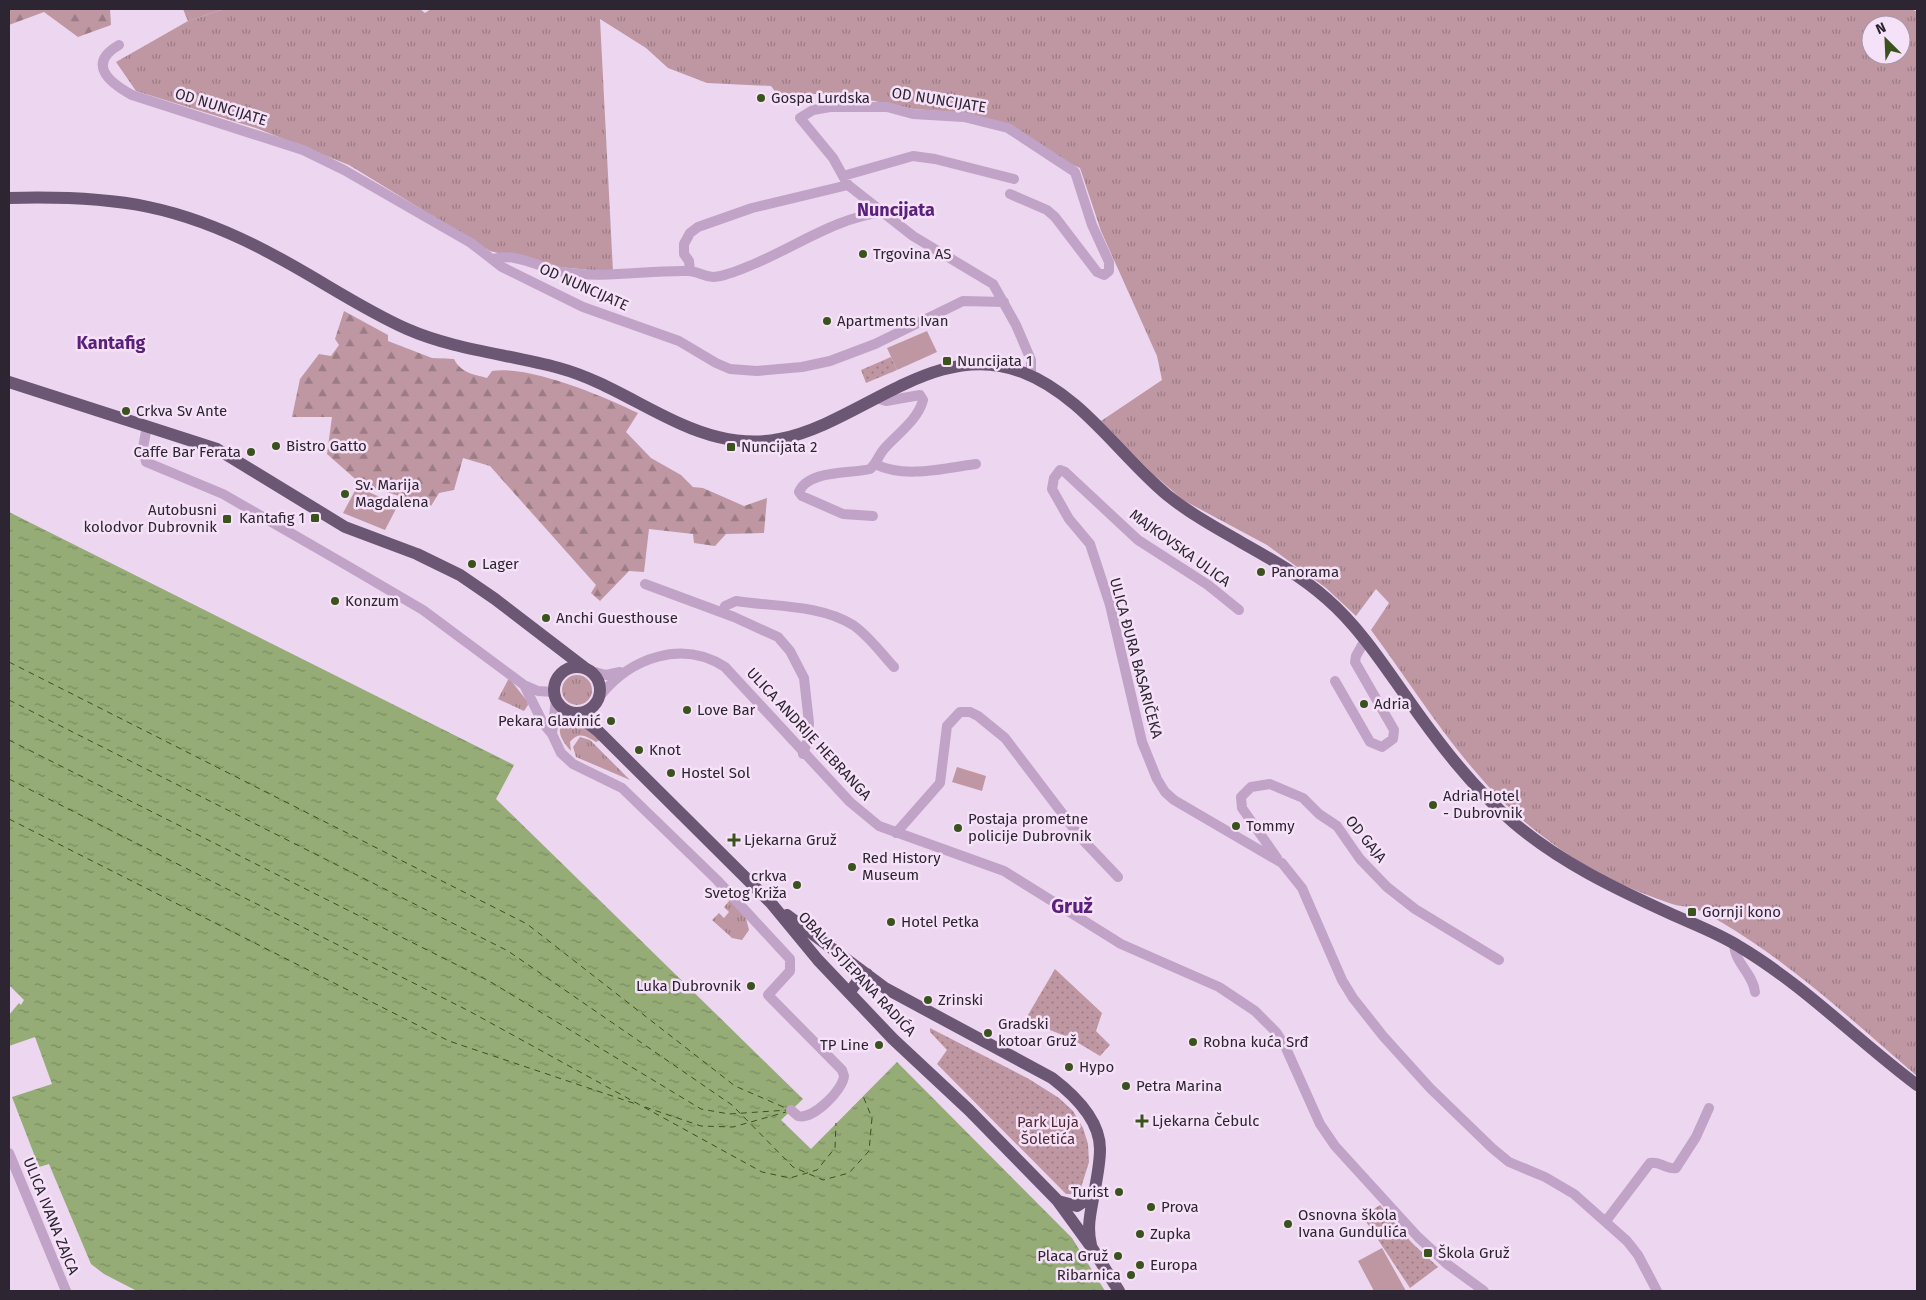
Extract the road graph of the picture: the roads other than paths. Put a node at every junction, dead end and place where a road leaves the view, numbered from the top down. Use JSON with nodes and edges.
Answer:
{"nodes":[{"id":1,"x":119,"y":46,"type":"dead end"},
{"id":2,"x":1014,"y":179,"type":"dead end"},
{"id":3,"x":846,"y":181,"type":"junction"},
{"id":4,"x":1010,"y":194,"type":"dead end"},
{"id":5,"x":9,"y":198,"type":"edge"},
{"id":6,"x":884,"y":212,"type":"junction"},
{"id":7,"x":493,"y":259,"type":"junction"},
{"id":8,"x":690,"y":271,"type":"junction"},
{"id":9,"x":1004,"y":302,"type":"junction"},
{"id":10,"x":1031,"y":375,"type":"junction"},
{"id":11,"x":9,"y":382,"type":"edge"},
{"id":12,"x":876,"y":398,"type":"junction"},
{"id":13,"x":147,"y":426,"type":"junction"},
{"id":14,"x":875,"y":464,"type":"junction"},
{"id":15,"x":976,"y":464,"type":"dead end"},
{"id":16,"x":1060,"y":470,"type":"joint"},
{"id":17,"x":873,"y":516,"type":"dead end"},
{"id":18,"x":645,"y":584,"type":"dead end"},
{"id":19,"x":1239,"y":610,"type":"dead end"},
{"id":20,"x":723,"y":613,"type":"junction"},
{"id":21,"x":546,"y":638,"type":"junction"},
{"id":22,"x":1365,"y":640,"type":"junction"},
{"id":23,"x":894,"y":667,"type":"dead end"},
{"id":24,"x":588,"y":670,"type":"junction"},
{"id":25,"x":624,"y":671,"type":"junction"},
{"id":26,"x":560,"y":675,"type":"junction"},
{"id":27,"x":1335,"y":682,"type":"dead end"},
{"id":28,"x":524,"y":684,"type":"junction"},
{"id":29,"x":555,"y":696,"type":"junction"},
{"id":30,"x":597,"y":701,"type":"junction"},
{"id":31,"x":573,"y":713,"type":"junction"},
{"id":32,"x":554,"y":723,"type":"junction"},
{"id":33,"x":598,"y":731,"type":"junction"},
{"id":34,"x":552,"y":734,"type":"junction"},
{"id":35,"x":803,"y":754,"type":"junction"},
{"id":36,"x":896,"y":833,"type":"junction"},
{"id":37,"x":1277,"y":858,"type":"junction"},
{"id":38,"x":1118,"y":877,"type":"dead end"},
{"id":39,"x":771,"y":903,"type":"junction"},
{"id":40,"x":1734,"y":943,"type":"junction"},
{"id":41,"x":1499,"y":960,"type":"dead end"},
{"id":42,"x":867,"y":974,"type":"junction"},
{"id":43,"x":1755,"y":992,"type":"dead end"},
{"id":44,"x":849,"y":993,"type":"junction"},
{"id":45,"x":1917,"y":1085,"type":"edge"},
{"id":46,"x":1709,"y":1108,"type":"dead end"},
{"id":47,"x":791,"y":1110,"type":"dead end"},
{"id":48,"x":9,"y":1153,"type":"edge"},
{"id":49,"x":1095,"y":1189,"type":"junction"},
{"id":50,"x":1057,"y":1200,"type":"junction"},
{"id":51,"x":1606,"y":1221,"type":"junction"},
{"id":52,"x":1092,"y":1248,"type":"junction"},
{"id":53,"x":66,"y":1291,"type":"edge"},
{"id":54,"x":1119,"y":1291,"type":"edge"},
{"id":55,"x":1484,"y":1291,"type":"edge"},
{"id":56,"x":1657,"y":1291,"type":"edge"}],
"edges":[{"from":1,"to":7,"type":"street","name":"OD NUNCIJATE"},
{"from":2,"to":3,"type":"street"},
{"from":3,"to":4,"type":"street","name":"OD NUNCIJATE"},
{"from":3,"to":6,"type":"street","name":"OD NUNCIJATE"},
{"from":3,"to":8,"type":"street"},
{"from":5,"to":12,"type":"main road"},
{"from":6,"to":8,"type":"street","name":"OD NUNCIJATE"},
{"from":6,"to":9,"type":"street","name":"OD NUNCIJATE"},
{"from":7,"to":8,"type":"street","name":"OD NUNCIJATE"},
{"from":7,"to":9,"type":"street","name":"OD NUNCIJATE"},
{"from":9,"to":10,"type":"street","name":"OD NUNCIJATE"},
{"from":10,"to":12,"type":"main road"},
{"from":10,"to":22,"type":"main road"},
{"from":11,"to":13,"type":"main road"},
{"from":12,"to":14,"type":"street"},
{"from":13,"to":21,"type":"main road"},
{"from":13,"to":28,"type":"street"},
{"from":14,"to":15,"type":"street"},
{"from":14,"to":17,"type":"street"},
{"from":16,"to":19,"type":"street","name":"MAJKOVSKA ULICA"},
{"from":16,"to":37,"type":"street","name":"ULICA ĐURA BASARIČEKA"},
{"from":18,"to":20,"type":"street"},
{"from":20,"to":23,"type":"street"},
{"from":20,"to":35,"type":"street"},
{"from":21,"to":24,"type":"main road"},
{"from":21,"to":26,"type":"main road"},
{"from":22,"to":27,"type":"street"},
{"from":22,"to":40,"type":"main road"},
{"from":24,"to":25,"type":"street","name":"ULICA ANDRIJE HEBRANGA"},
{"from":24,"to":26,"type":"main road"},
{"from":24,"to":30,"type":"main road"},
{"from":25,"to":30,"type":"street","name":"ULICA ANDRIJE HEBRANGA"},
{"from":25,"to":35,"type":"street","name":"ULICA ANDRIJE HEBRANGA"},
{"from":26,"to":29,"type":"main road"},
{"from":28,"to":29,"type":"street"},
{"from":28,"to":34,"type":"street"},
{"from":29,"to":31,"type":"main road"},
{"from":29,"to":32,"type":"street"},
{"from":30,"to":31,"type":"main road"},
{"from":30,"to":33,"type":"main road"},
{"from":31,"to":32,"type":"street"},
{"from":31,"to":33,"type":"main road"},
{"from":32,"to":34,"type":"street"},
{"from":33,"to":39,"type":"main road"},
{"from":34,"to":47,"type":"street"},
{"from":35,"to":36,"type":"street","name":"ULICA ANDRIJE HEBRANGA"},
{"from":36,"to":38,"type":"street"},
{"from":36,"to":55,"type":"street","name":"ULICA ANDRIJE HEBRANGA"},
{"from":37,"to":41,"type":"street","name":"OD GAJA"},
{"from":37,"to":51,"type":"street","name":"OD GAJA"},
{"from":39,"to":42,"type":"main road","name":"OBALA STJEPANA RADIĆA"},
{"from":39,"to":44,"type":"main road","name":"OBALA STJEPANA RADIĆA"},
{"from":40,"to":43,"type":"street"},
{"from":40,"to":45,"type":"main road"},
{"from":42,"to":44,"type":"main road"},
{"from":42,"to":49,"type":"main road","name":"OBALA STJEPANA RADIĆA"},
{"from":44,"to":50,"type":"main road","name":"OBALA STJEPANA RADIĆA"},
{"from":46,"to":51,"type":"street"},
{"from":48,"to":53,"type":"street","name":"ULICA IVANA ZAJCA"},
{"from":49,"to":50,"type":"main road"},
{"from":49,"to":52,"type":"main road","name":"OBALA STJEPANA RADIĆA"},
{"from":50,"to":52,"type":"main road","name":"OBALA STJEPANA RADIĆA"},
{"from":51,"to":56,"type":"street","name":"OD GAJA"},
{"from":52,"to":54,"type":"main road","name":"OBALA STJEPANA RADIĆA"}]}
